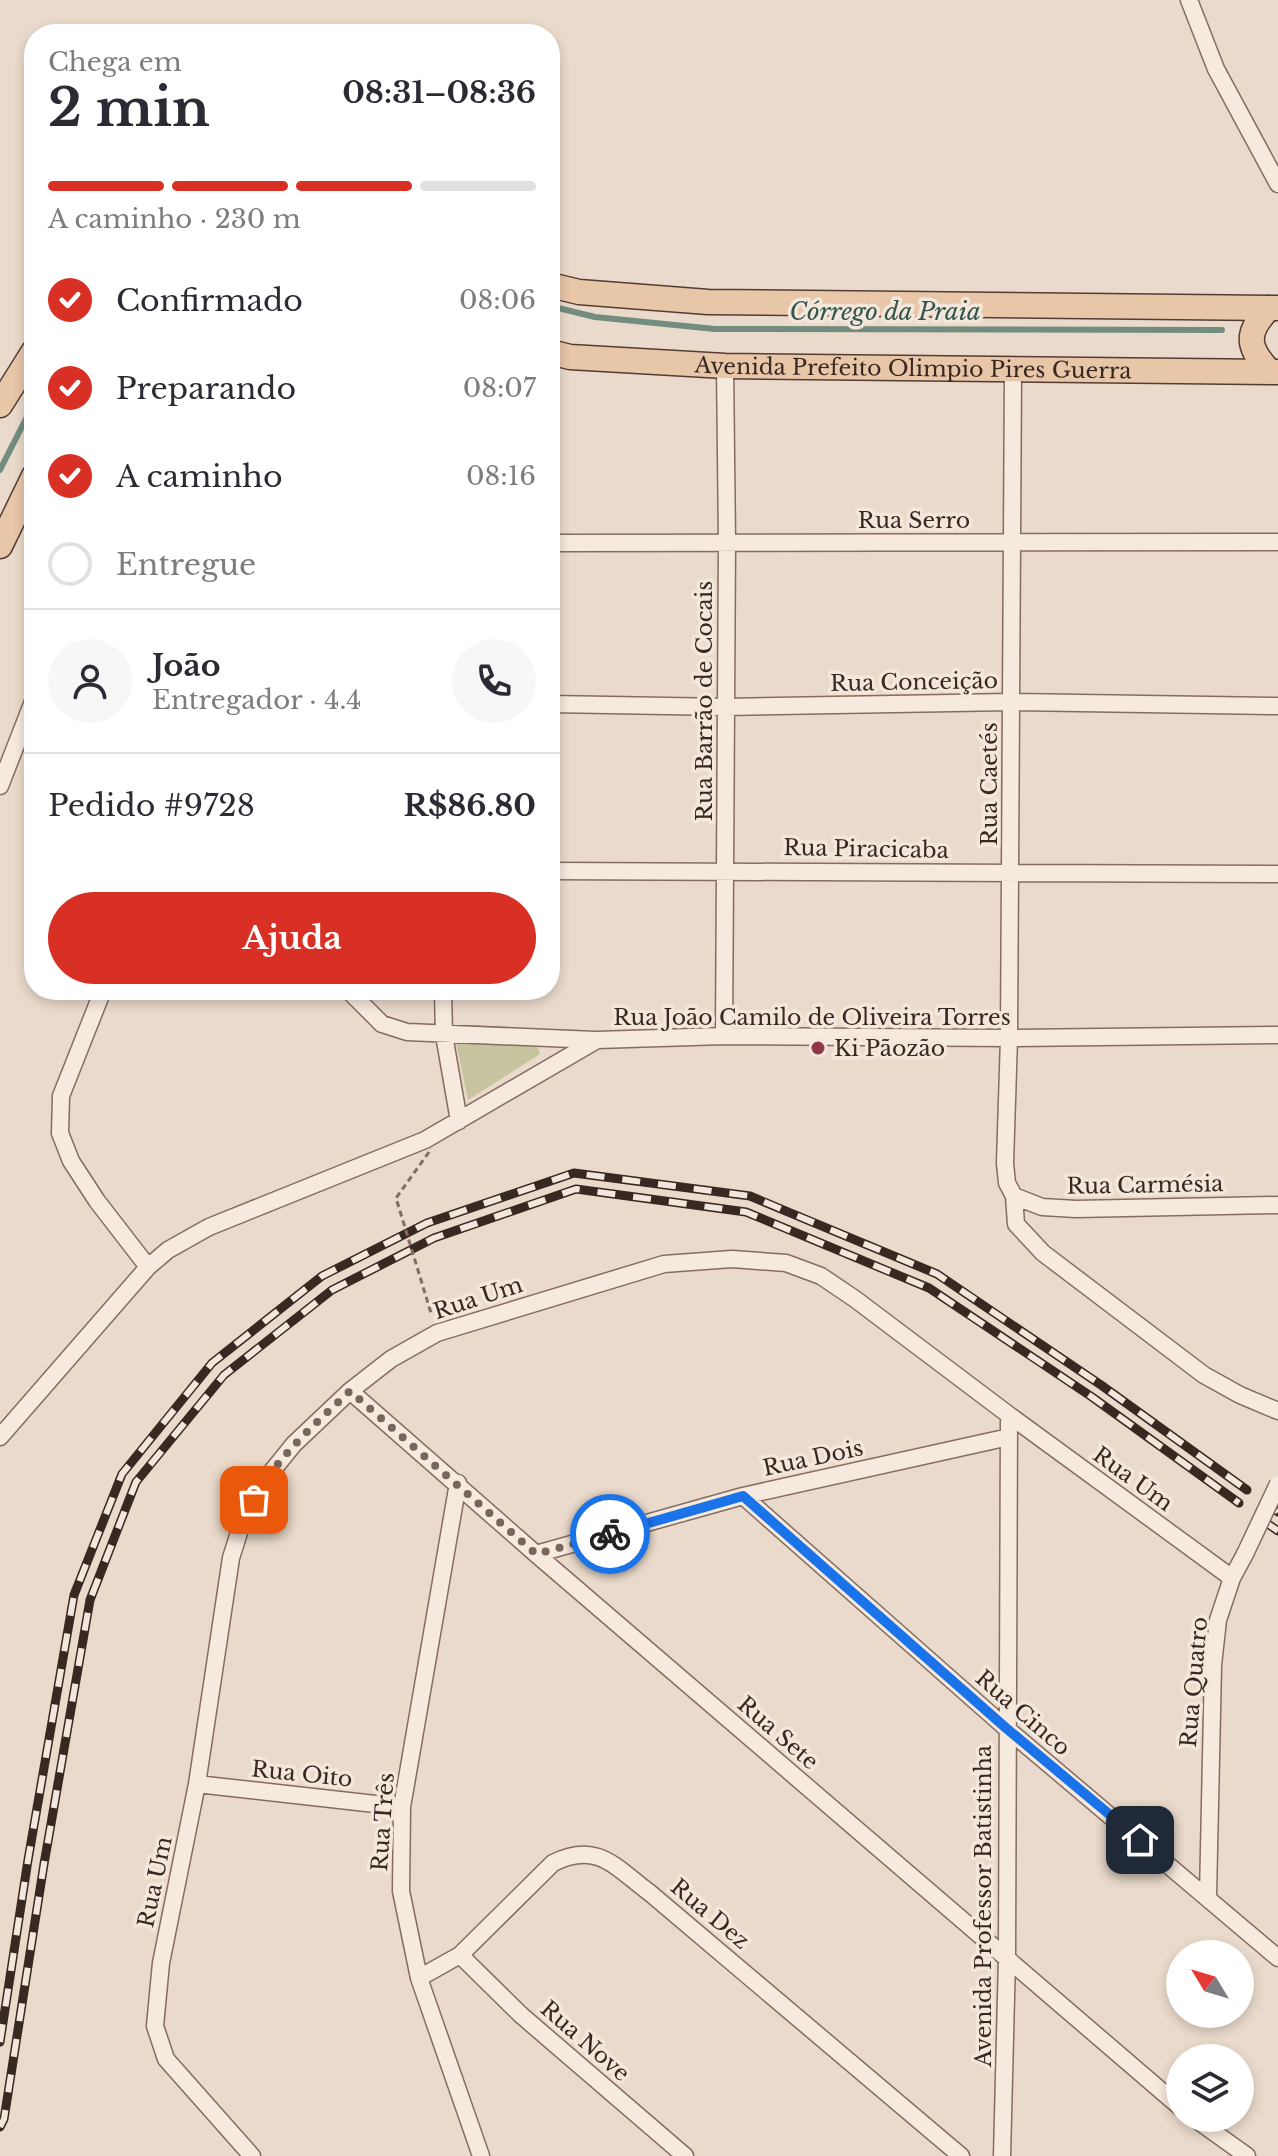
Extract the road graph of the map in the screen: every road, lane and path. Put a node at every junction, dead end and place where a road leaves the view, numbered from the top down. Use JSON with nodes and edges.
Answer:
{"nodes":[{"id":1,"x":1189,"y":0,"type":"edge"},
{"id":2,"x":1278,"y":184,"type":"edge"},
{"id":3,"x":560,"y":287,"type":"edge"},
{"id":4,"x":1274,"y":308,"type":"edge"},
{"id":5,"x":560,"y":357,"type":"edge"},
{"id":6,"x":725,"y":366,"type":"junction"},
{"id":7,"x":24,"y":367,"type":"edge"},
{"id":8,"x":1013,"y":370,"type":"junction"},
{"id":9,"x":1273,"y":371,"type":"edge"},
{"id":10,"x":0,"y":405,"type":"edge"},
{"id":11,"x":24,"y":497,"type":"edge"},
{"id":12,"x":727,"y":542,"type":"junction"},
{"id":13,"x":1012,"y":542,"type":"junction"},
{"id":14,"x":1278,"y":542,"type":"edge"},
{"id":15,"x":560,"y":543,"type":"edge"},
{"id":16,"x":0,"y":546,"type":"edge"},
{"id":17,"x":1011,"y":702,"type":"junction"},
{"id":18,"x":560,"y":704,"type":"edge"},
{"id":19,"x":1278,"y":706,"type":"edge"},
{"id":20,"x":726,"y":707,"type":"junction"},
{"id":21,"x":24,"y":725,"type":"edge"},
{"id":22,"x":0,"y":786,"type":"edge"},
{"id":23,"x":725,"y":870,"type":"junction"},
{"id":24,"x":560,"y":871,"type":"edge"},
{"id":25,"x":1010,"y":873,"type":"junction"},
{"id":26,"x":1278,"y":874,"type":"edge"},
{"id":27,"x":99,"y":1000,"type":"edge"},
{"id":28,"x":358,"y":1000,"type":"edge"},
{"id":29,"x":443,"y":1000,"type":"edge"},
{"id":30,"x":444,"y":1035,"type":"junction"},
{"id":31,"x":1278,"y":1035,"type":"edge"},
{"id":32,"x":724,"y":1036,"type":"junction"},
{"id":33,"x":1009,"y":1038,"type":"junction"},
{"id":34,"x":597,"y":1040,"type":"junction"},
{"id":35,"x":459,"y":1121,"type":"junction"},
{"id":36,"x":429,"y":1152,"type":"dead end"},
{"id":37,"x":1014,"y":1196,"type":"junction"},
{"id":38,"x":1278,"y":1205,"type":"edge"},
{"id":39,"x":148,"y":1267,"type":"junction"},
{"id":40,"x":431,"y":1313,"type":"dead end"},
{"id":41,"x":350,"y":1391,"type":"junction"},
{"id":42,"x":1278,"y":1411,"type":"edge"},
{"id":43,"x":1009,"y":1415,"type":"junction"},
{"id":44,"x":0,"y":1437,"type":"edge"},
{"id":45,"x":1009,"y":1437,"type":"junction"},
{"id":46,"x":458,"y":1483,"type":"junction"},
{"id":47,"x":1278,"y":1484,"type":"edge"},
{"id":48,"x":743,"y":1496,"type":"junction"},
{"id":49,"x":536,"y":1554,"type":"junction"},
{"id":50,"x":1232,"y":1578,"type":"junction"},
{"id":51,"x":1006,"y":1728,"type":"junction"},
{"id":52,"x":197,"y":1784,"type":"junction"},
{"id":53,"x":402,"y":1807,"type":"junction"},
{"id":54,"x":1208,"y":1896,"type":"junction"},
{"id":55,"x":460,"y":1955,"type":"junction"},
{"id":56,"x":1007,"y":1958,"type":"junction"},
{"id":57,"x":1278,"y":1958,"type":"edge"},
{"id":58,"x":419,"y":1978,"type":"junction"},
{"id":59,"x":1166,"y":2095,"type":"edge"},
{"id":60,"x":1214,"y":2132,"type":"edge"},
{"id":61,"x":252,"y":2156,"type":"edge"},
{"id":62,"x":481,"y":2156,"type":"edge"},
{"id":63,"x":685,"y":2156,"type":"edge"},
{"id":64,"x":961,"y":2156,"type":"edge"},
{"id":65,"x":1002,"y":2156,"type":"edge"},
{"id":66,"x":1247,"y":2156,"type":"edge"}],
"edges":[{"from":1,"to":2,"type":"street"},
{"from":3,"to":4,"type":"main road"},
{"from":4,"to":9,"type":"main road"},
{"from":5,"to":6,"type":"main road","name":"Avenida Prefeito Olimpio Pires Guerra"},
{"from":6,"to":8,"type":"main road","name":"Avenida Prefeito Olimpio Pires Guerra"},
{"from":6,"to":12,"type":"street","name":"Rua Barrão de Cocais"},
{"from":7,"to":10,"type":"main road"},
{"from":8,"to":9,"type":"main road","name":"Avenida Prefeito Olimpio Pires Guerra"},
{"from":8,"to":13,"type":"street","name":"Rua Caetés"},
{"from":11,"to":16,"type":"main road"},
{"from":12,"to":13,"type":"street","name":"Rua Serro"},
{"from":12,"to":15,"type":"street","name":"Rua Serro"},
{"from":12,"to":20,"type":"street","name":"Rua Barrão de Cocais"},
{"from":13,"to":14,"type":"street","name":"Rua Serro"},
{"from":13,"to":17,"type":"street","name":"Rua Caetés"},
{"from":17,"to":19,"type":"street","name":"Rua Conceição"},
{"from":17,"to":20,"type":"street","name":"Rua Conceição"},
{"from":17,"to":25,"type":"street","name":"Rua Caetés"},
{"from":18,"to":20,"type":"street","name":"Rua Conceição"},
{"from":20,"to":23,"type":"street","name":"Rua Barrão de Cocais"},
{"from":21,"to":22,"type":"street"},
{"from":23,"to":24,"type":"street","name":"Rua Piracicaba"},
{"from":23,"to":25,"type":"street","name":"Rua Piracicaba"},
{"from":23,"to":32,"type":"street","name":"Rua Barrão de Cocais"},
{"from":25,"to":26,"type":"street","name":"Rua Piracicaba"},
{"from":25,"to":33,"type":"street","name":"Rua Caetés"},
{"from":27,"to":39,"type":"street"},
{"from":28,"to":30,"type":"street"},
{"from":29,"to":30,"type":"street"},
{"from":30,"to":34,"type":"street"},
{"from":30,"to":35,"type":"street"},
{"from":31,"to":33,"type":"street","name":"Rua João Camilo de Oliveira Torres"},
{"from":32,"to":33,"type":"street","name":"Rua João Camilo de Oliveira Torres"},
{"from":32,"to":34,"type":"street","name":"Rua João Camilo de Oliveira Torres"},
{"from":33,"to":37,"type":"street","name":"Rua Caetés"},
{"from":34,"to":35,"type":"street","name":"Rua João Camilo de Oliveira Torres"},
{"from":35,"to":39,"type":"street","name":"Rua João Camilo de Oliveira Torres"},
{"from":36,"to":40,"type":"path","bridge":true},
{"from":37,"to":38,"type":"street","name":"Rua Carmésia"},
{"from":37,"to":42,"type":"street","name":"Rua Caetés"},
{"from":39,"to":44,"type":"street","name":"Rua João Camilo de Oliveira Torres"},
{"from":41,"to":43,"type":"street","name":"Rua Um"},
{"from":41,"to":46,"type":"street","name":"Rua Sete"},
{"from":41,"to":52,"type":"street","name":"Rua Um"},
{"from":43,"to":45,"type":"street","name":"Avenida Professor Batistinha"},
{"from":43,"to":50,"type":"street","name":"Rua Um"},
{"from":45,"to":48,"type":"street","name":"Rua Dois"},
{"from":45,"to":51,"type":"street","name":"Avenida Professor Batistinha"},
{"from":46,"to":49,"type":"street","name":"Rua Sete"},
{"from":46,"to":53,"type":"street","name":"Rua Três"},
{"from":47,"to":50,"type":"street","name":"Rua Quatro","bridge":true},
{"from":48,"to":49,"type":"street","name":"Rua Dois"},
{"from":48,"to":51,"type":"street","name":"Rua Cinco"},
{"from":49,"to":56,"type":"street","name":"Rua Sete"},
{"from":50,"to":54,"type":"street","name":"Rua Quatro"},
{"from":51,"to":54,"type":"street","name":"Rua Cinco"},
{"from":51,"to":56,"type":"street","name":"Avenida Professor Batistinha"},
{"from":52,"to":53,"type":"street","name":"Rua Oito"},
{"from":52,"to":61,"type":"street","name":"Rua Um"},
{"from":53,"to":58,"type":"street","name":"Rua Três"},
{"from":54,"to":57,"type":"street","name":"Rua Cinco"},
{"from":55,"to":58,"type":"street","name":"Rua Dez"},
{"from":55,"to":63,"type":"street","name":"Rua Nove"},
{"from":55,"to":64,"type":"street","name":"Rua Dez"},
{"from":56,"to":59,"type":"street","name":"Rua Sete"},
{"from":56,"to":65,"type":"street","name":"Avenida Professor Batistinha"},
{"from":58,"to":62,"type":"street","name":"Rua Três"},
{"from":60,"to":66,"type":"street"}]}
